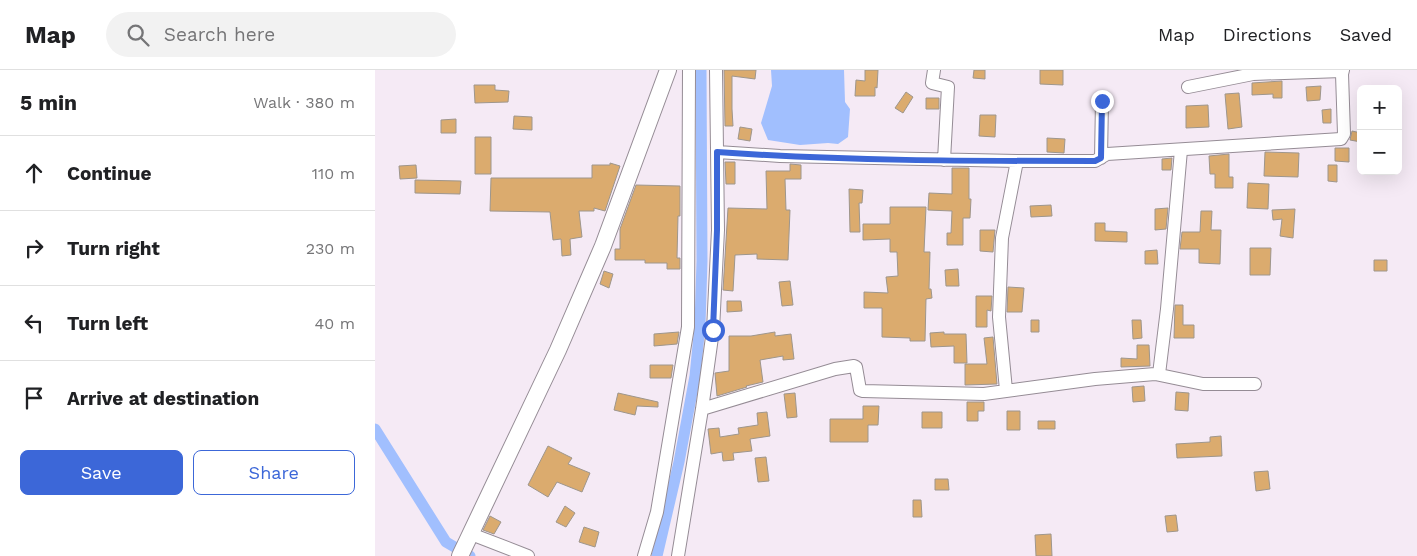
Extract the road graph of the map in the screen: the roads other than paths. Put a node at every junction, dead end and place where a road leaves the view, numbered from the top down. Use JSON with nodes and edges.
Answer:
{"nodes":[{"id":1,"x":668,"y":70,"type":"edge"},
{"id":2,"x":689,"y":70,"type":"edge"},
{"id":3,"x":715,"y":70,"type":"edge"},
{"id":4,"x":933,"y":70,"type":"edge"},
{"id":5,"x":1343,"y":70,"type":"edge"},
{"id":6,"x":1188,"y":87,"type":"dead end"},
{"id":7,"x":1102,"y":101,"type":"dead end"},
{"id":8,"x":1181,"y":150,"type":"junction"},
{"id":9,"x":717,"y":152,"type":"junction"},
{"id":10,"x":1101,"y":158,"type":"junction"},
{"id":11,"x":943,"y":160,"type":"junction"},
{"id":12,"x":1017,"y":161,"type":"junction"},
{"id":13,"x":1159,"y":374,"type":"junction"},
{"id":14,"x":1255,"y":384,"type":"dead end"},
{"id":15,"x":1006,"y":390,"type":"junction"},
{"id":16,"x":702,"y":409,"type":"junction"},
{"id":17,"x":466,"y":544,"type":"edge"},
{"id":18,"x":528,"y":556,"type":"edge"},
{"id":19,"x":644,"y":556,"type":"edge"},
{"id":20,"x":678,"y":556,"type":"edge"}],
"edges":[{"from":1,"to":17,"type":"street"},
{"from":2,"to":19,"type":"street"},
{"from":3,"to":9,"type":"street"},
{"from":4,"to":11,"type":"street"},
{"from":5,"to":6,"type":"street"},
{"from":5,"to":8,"type":"street"},
{"from":7,"to":10,"type":"street"},
{"from":8,"to":10,"type":"street"},
{"from":8,"to":13,"type":"street"},
{"from":9,"to":11,"type":"street"},
{"from":9,"to":16,"type":"street"},
{"from":10,"to":12,"type":"street"},
{"from":11,"to":12,"type":"street"},
{"from":12,"to":15,"type":"street"},
{"from":13,"to":14,"type":"street"},
{"from":13,"to":15,"type":"street"},
{"from":15,"to":16,"type":"street"},
{"from":16,"to":20,"type":"street"},
{"from":17,"to":18,"type":"street"}]}
